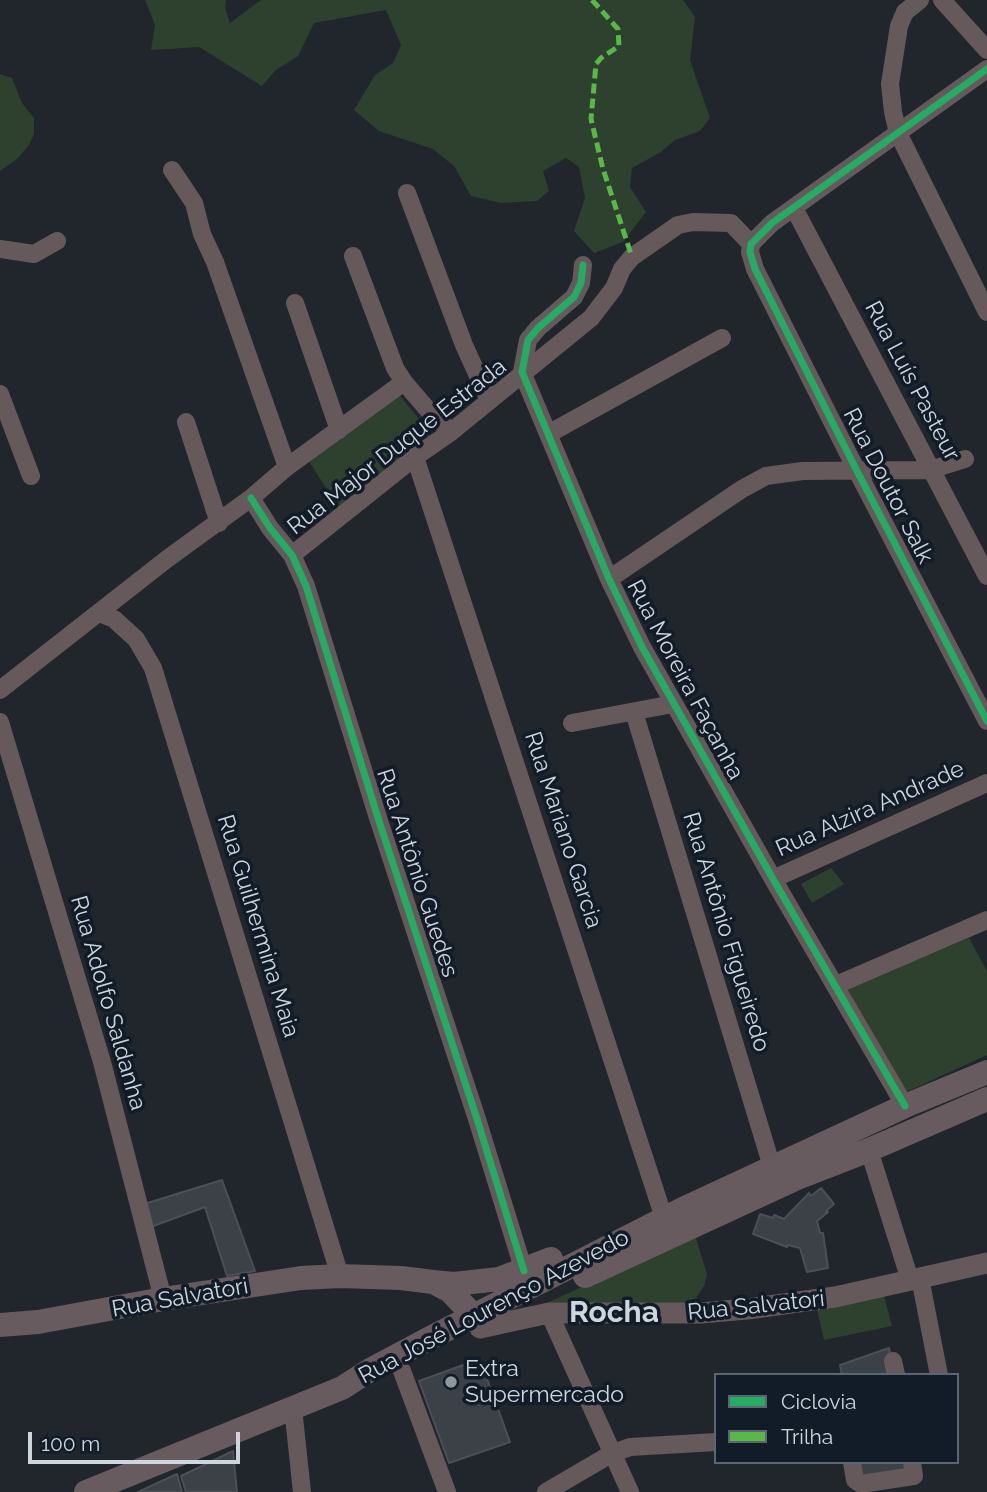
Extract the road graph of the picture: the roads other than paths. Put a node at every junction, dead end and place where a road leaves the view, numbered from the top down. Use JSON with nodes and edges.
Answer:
{"nodes":[{"id":1,"x":920,"y":0,"type":"edge"},
{"id":2,"x":942,"y":0,"type":"edge"},
{"id":3,"x":987,"y":50,"type":"edge"},
{"id":4,"x":987,"y":69,"type":"edge"},
{"id":5,"x":898,"y":133,"type":"junction"},
{"id":6,"x":172,"y":170,"type":"dead end"},
{"id":7,"x":407,"y":193,"type":"dead end"},
{"id":8,"x":794,"y":208,"type":"junction"},
{"id":9,"x":57,"y":241,"type":"dead end"},
{"id":10,"x":751,"y":244,"type":"junction"},
{"id":11,"x":0,"y":249,"type":"edge"},
{"id":12,"x":353,"y":257,"type":"dead end"},
{"id":13,"x":583,"y":265,"type":"dead end"},
{"id":14,"x":295,"y":303,"type":"dead end"},
{"id":15,"x":987,"y":312,"type":"edge"},
{"id":16,"x":722,"y":338,"type":"dead end"},
{"id":17,"x":522,"y":372,"type":"junction"},
{"id":18,"x":404,"y":383,"type":"junction"},
{"id":19,"x":0,"y":394,"type":"edge"},
{"id":20,"x":489,"y":400,"type":"junction"},
{"id":21,"x":186,"y":422,"type":"dead end"},
{"id":22,"x":339,"y":430,"type":"junction"},
{"id":23,"x":451,"y":432,"type":"junction"},
{"id":24,"x":550,"y":433,"type":"junction"},
{"id":25,"x":415,"y":457,"type":"junction"},
{"id":26,"x":965,"y":459,"type":"dead end"},
{"id":27,"x":287,"y":467,"type":"junction"},
{"id":28,"x":930,"y":470,"type":"junction"},
{"id":29,"x":857,"y":471,"type":"junction"},
{"id":30,"x":31,"y":475,"type":"dead end"},
{"id":31,"x":251,"y":498,"type":"junction"},
{"id":32,"x":219,"y":523,"type":"junction"},
{"id":33,"x":292,"y":555,"type":"junction"},
{"id":34,"x":987,"y":576,"type":"edge"},
{"id":35,"x":609,"y":579,"type":"junction"},
{"id":36,"x":99,"y":613,"type":"junction"},
{"id":37,"x":0,"y":690,"type":"edge"},
{"id":38,"x":673,"y":704,"type":"junction"},
{"id":39,"x":634,"y":712,"type":"junction"},
{"id":40,"x":987,"y":721,"type":"edge"},
{"id":41,"x":0,"y":722,"type":"edge"},
{"id":42,"x":572,"y":723,"type":"dead end"},
{"id":43,"x":987,"y":783,"type":"edge"},
{"id":44,"x":772,"y":879,"type":"junction"},
{"id":45,"x":987,"y":920,"type":"edge"},
{"id":46,"x":836,"y":985,"type":"junction"},
{"id":47,"x":987,"y":1072,"type":"edge"},
{"id":48,"x":987,"y":1099,"type":"edge"},
{"id":49,"x":905,"y":1106,"type":"junction"},
{"id":50,"x":869,"y":1150,"type":"junction"},
{"id":51,"x":772,"y":1167,"type":"junction"},
{"id":52,"x":657,"y":1222,"type":"junction"},
{"id":53,"x":987,"y":1264,"type":"edge"},
{"id":54,"x":524,"y":1271,"type":"junction"},
{"id":55,"x":340,"y":1276,"type":"junction"},
{"id":56,"x":915,"y":1279,"type":"junction"},
{"id":57,"x":433,"y":1282,"type":"junction"},
{"id":58,"x":163,"y":1299,"type":"junction"},
{"id":59,"x":549,"y":1314,"type":"junction"},
{"id":60,"x":477,"y":1322,"type":"junction"},
{"id":61,"x":0,"y":1325,"type":"edge"},
{"id":62,"x":402,"y":1371,"type":"junction"},
{"id":63,"x":938,"y":1373,"type":"edge"},
{"id":64,"x":342,"y":1388,"type":"junction"},
{"id":65,"x":293,"y":1408,"type":"junction"},
{"id":66,"x":714,"y":1441,"type":"edge"},
{"id":67,"x":611,"y":1454,"type":"junction"},
{"id":68,"x":852,"y":1464,"type":"edge"},
{"id":69,"x":912,"y":1464,"type":"edge"},
{"id":70,"x":116,"y":1486,"type":"edge"},
{"id":71,"x":86,"y":1492,"type":"edge"},
{"id":72,"x":302,"y":1492,"type":"edge"},
{"id":73,"x":447,"y":1492,"type":"edge"},
{"id":74,"x":545,"y":1492,"type":"edge"},
{"id":75,"x":630,"y":1492,"type":"edge"}],
"edges":[{"from":1,"to":5,"type":"street"},
{"from":2,"to":3,"type":"street"},
{"from":4,"to":5,"type":"street"},
{"from":5,"to":8,"type":"street"},
{"from":5,"to":15,"type":"street"},
{"from":6,"to":27,"type":"street"},
{"from":7,"to":20,"type":"street"},
{"from":8,"to":10,"type":"street"},
{"from":8,"to":28,"type":"street","name":"Rua Luís Pasteur"},
{"from":9,"to":11,"type":"street"},
{"from":10,"to":17,"type":"street","name":"Rua Major Duque Estrada"},
{"from":10,"to":29,"type":"street","name":"Rua Doutor Salk"},
{"from":12,"to":18,"type":"street"},
{"from":13,"to":17,"type":"street"},
{"from":14,"to":22,"type":"street"},
{"from":16,"to":24,"type":"street"},
{"from":17,"to":20,"type":"street","name":"Rua Major Duque Estrada"},
{"from":17,"to":24,"type":"street","name":"Rua Moreira Façanha"},
{"from":18,"to":22,"type":"street","name":"Rua Major Duque Estrada"},
{"from":18,"to":23,"type":"street"},
{"from":19,"to":30,"type":"street"},
{"from":20,"to":23,"type":"street","name":"Rua Major Duque Estrada"},
{"from":21,"to":32,"type":"street"},
{"from":22,"to":27,"type":"street","name":"Rua Major Duque Estrada"},
{"from":23,"to":25,"type":"street","name":"Rua Major Duque Estrada"},
{"from":24,"to":35,"type":"street","name":"Rua Moreira Façanha"},
{"from":25,"to":33,"type":"street","name":"Rua Major Duque Estrada"},
{"from":25,"to":52,"type":"street","name":"Rua Mariano Garcia"},
{"from":26,"to":28,"type":"street"},
{"from":27,"to":31,"type":"street","name":"Rua Major Duque Estrada"},
{"from":28,"to":29,"type":"street"},
{"from":28,"to":34,"type":"street","name":"Rua Luís Pasteur"},
{"from":29,"to":35,"type":"street"},
{"from":29,"to":40,"type":"street","name":"Rua Doutor Salk"},
{"from":31,"to":32,"type":"street","name":"Rua Major Duque Estrada"},
{"from":31,"to":33,"type":"street","name":"Rua Antônio Guedes"},
{"from":32,"to":36,"type":"street","name":"Rua Major Duque Estrada"},
{"from":33,"to":54,"type":"street","name":"Rua Antônio Guedes"},
{"from":35,"to":38,"type":"street","name":"Rua Moreira Façanha"},
{"from":36,"to":37,"type":"street","name":"Rua Major Duque Estrada"},
{"from":36,"to":55,"type":"street","name":"Rua Guilhermina Maia"},
{"from":38,"to":39,"type":"street"},
{"from":38,"to":44,"type":"street","name":"Rua Moreira Façanha"},
{"from":39,"to":42,"type":"street"},
{"from":39,"to":51,"type":"street","name":"Rua Antônio Figueiredo"},
{"from":41,"to":58,"type":"street","name":"Rua Adolfo Saldanha"},
{"from":43,"to":44,"type":"street","name":"Rua Alzira Andrade"},
{"from":44,"to":46,"type":"street","name":"Rua Moreira Façanha"},
{"from":45,"to":46,"type":"street"},
{"from":46,"to":49,"type":"street","name":"Rua Moreira Façanha"},
{"from":47,"to":49,"type":"main road","name":"Rua José Lourenço Azevedo"},
{"from":48,"to":50,"type":"main road","name":"Rua José Lourenço Azevedo"},
{"from":49,"to":51,"type":"main road","name":"Rua José Lourenço Azevedo"},
{"from":50,"to":56,"type":"street"},
{"from":50,"to":60,"type":"main road","name":"Rua José Lourenço Azevedo"},
{"from":51,"to":52,"type":"main road","name":"Rua José Lourenço Azevedo"},
{"from":52,"to":54,"type":"main road"},
{"from":52,"to":60,"type":"main road","name":"Rua José Lourenço Azevedo"},
{"from":53,"to":56,"type":"street","name":"Rua Salvatori"},
{"from":54,"to":57,"type":"main road"},
{"from":55,"to":57,"type":"main road","name":"Rua Salvatori"},
{"from":55,"to":58,"type":"main road","name":"Rua Salvatori"},
{"from":56,"to":59,"type":"street","name":"Rua Salvatori"},
{"from":56,"to":63,"type":"street"},
{"from":57,"to":60,"type":"main road","name":"Rua Salvatori"},
{"from":58,"to":61,"type":"main road","name":"Rua Salvatori"},
{"from":59,"to":60,"type":"street","name":"Rua Salvatori"},
{"from":59,"to":67,"type":"street"},
{"from":60,"to":62,"type":"main road","name":"Rua José Lourenço Azevedo"},
{"from":60,"to":64,"type":"main road","name":"Rua José Lourenço Azevedo"},
{"from":62,"to":64,"type":"main road","name":"Rua José Lourenço Azevedo"},
{"from":62,"to":73,"type":"street"},
{"from":64,"to":65,"type":"main road"},
{"from":65,"to":70,"type":"main road"},
{"from":65,"to":72,"type":"street"},
{"from":66,"to":67,"type":"street"},
{"from":67,"to":74,"type":"street"},
{"from":67,"to":75,"type":"street"},
{"from":68,"to":69,"type":"street"},
{"from":70,"to":71,"type":"main road"}]}
